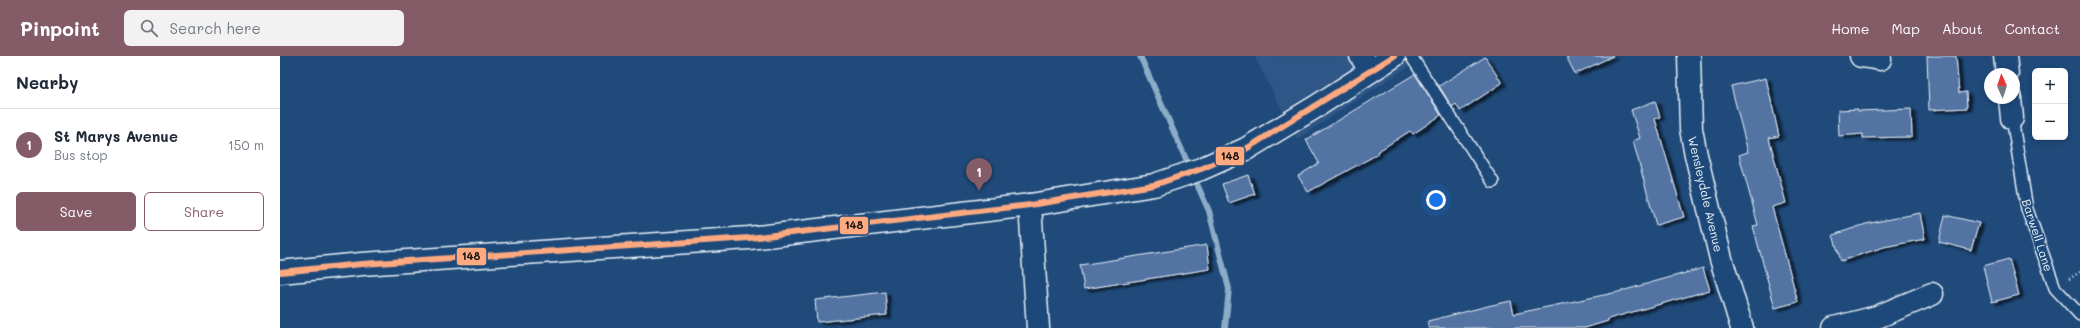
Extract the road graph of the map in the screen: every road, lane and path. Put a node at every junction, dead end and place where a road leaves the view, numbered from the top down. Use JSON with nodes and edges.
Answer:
{"nodes":[{"id":1,"x":1394,"y":56,"type":"edge"},
{"id":2,"x":1411,"y":56,"type":"edge"},
{"id":3,"x":1689,"y":56,"type":"edge"},
{"id":4,"x":2005,"y":56,"type":"edge"},
{"id":5,"x":1366,"y":63,"type":"edge"},
{"id":6,"x":2006,"y":68,"type":"edge"},
{"id":7,"x":2011,"y":108,"type":"edge"},
{"id":8,"x":1493,"y":182,"type":"dead end"},
{"id":9,"x":1030,"y":205,"type":"junction"},
{"id":10,"x":280,"y":272,"type":"edge"},
{"id":11,"x":1932,"y":294,"type":"dead end"},
{"id":12,"x":2080,"y":316,"type":"edge"},
{"id":13,"x":1879,"y":322,"type":"edge"},
{"id":14,"x":1038,"y":328,"type":"edge"},
{"id":15,"x":1742,"y":328,"type":"edge"},
{"id":16,"x":1834,"y":328,"type":"edge"}],
"edges":[{"from":1,"to":5,"type":"street"},
{"from":2,"to":8,"type":"lane"},
{"from":3,"to":15,"type":"street","name":"Wensleydale Avenue"},
{"from":4,"to":6,"type":"street"},
{"from":5,"to":9,"type":"street"},
{"from":7,"to":12,"type":"lane","name":"Barwell Lane"},
{"from":9,"to":10,"type":"street"},
{"from":9,"to":14,"type":"street"},
{"from":11,"to":13,"type":"street"},
{"from":13,"to":16,"type":"street"}]}
